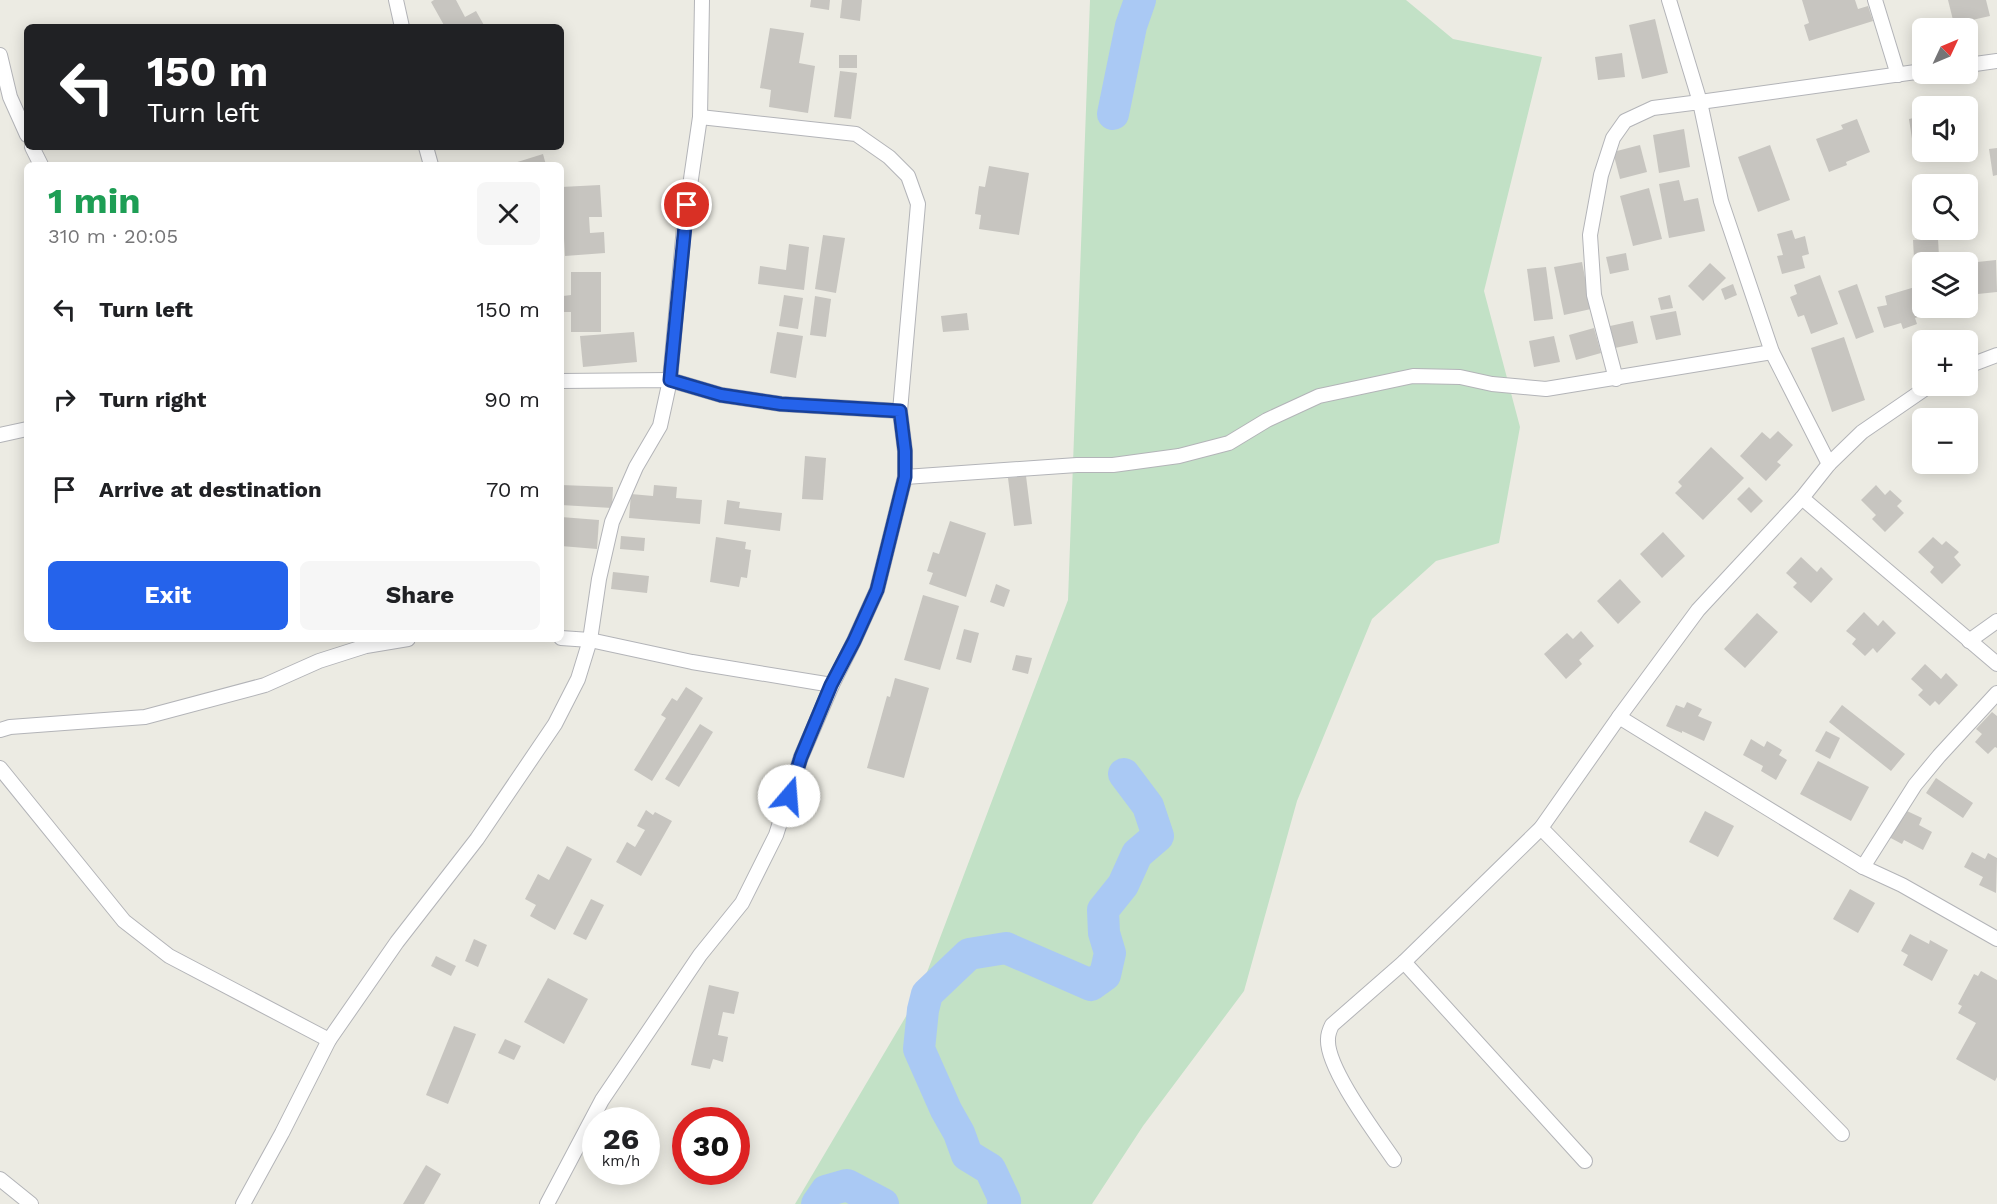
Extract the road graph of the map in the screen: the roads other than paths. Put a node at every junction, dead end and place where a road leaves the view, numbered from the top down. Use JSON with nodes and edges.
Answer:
{"nodes":[{"id":1,"x":396,"y":0,"type":"edge"},
{"id":2,"x":702,"y":0,"type":"edge"},
{"id":3,"x":1670,"y":0,"type":"edge"},
{"id":4,"x":1875,"y":0,"type":"edge"},
{"id":5,"x":401,"y":24,"type":"edge"},
{"id":6,"x":0,"y":55,"type":"edge"},
{"id":7,"x":1997,"y":61,"type":"edge"},
{"id":8,"x":1978,"y":64,"type":"edge"},
{"id":9,"x":1912,"y":73,"type":"edge"},
{"id":10,"x":1898,"y":75,"type":"junction"},
{"id":11,"x":1700,"y":102,"type":"junction"},
{"id":12,"x":700,"y":117,"type":"junction"},
{"id":13,"x":24,"y":128,"type":"edge"},
{"id":14,"x":1772,"y":352,"type":"junction"},
{"id":15,"x":1997,"y":355,"type":"edge"},
{"id":16,"x":1978,"y":362,"type":"edge"},
{"id":17,"x":1616,"y":378,"type":"junction"},
{"id":18,"x":670,"y":380,"type":"junction"},
{"id":19,"x":564,"y":381,"type":"edge"},
{"id":20,"x":1914,"y":396,"type":"edge"},
{"id":21,"x":900,"y":411,"type":"junction"},
{"id":22,"x":24,"y":430,"type":"edge"},
{"id":23,"x":0,"y":435,"type":"edge"},
{"id":24,"x":1829,"y":464,"type":"junction"},
{"id":25,"x":905,"y":477,"type":"junction"},
{"id":26,"x":1802,"y":498,"type":"junction"},
{"id":27,"x":1997,"y":621,"type":"edge"},
{"id":28,"x":564,"y":638,"type":"edge"},
{"id":29,"x":590,"y":640,"type":"junction"},
{"id":30,"x":1969,"y":641,"type":"junction"},
{"id":31,"x":390,"y":642,"type":"edge"},
{"id":32,"x":1997,"y":664,"type":"edge"},
{"id":33,"x":831,"y":685,"type":"junction"},
{"id":34,"x":1997,"y":693,"type":"edge"},
{"id":35,"x":1619,"y":717,"type":"junction"},
{"id":36,"x":0,"y":730,"type":"edge"},
{"id":37,"x":0,"y":768,"type":"edge"},
{"id":38,"x":1541,"y":828,"type":"junction"},
{"id":39,"x":1863,"y":867,"type":"junction"},
{"id":40,"x":1997,"y":939,"type":"edge"},
{"id":41,"x":1404,"y":962,"type":"junction"},
{"id":42,"x":329,"y":1040,"type":"junction"},
{"id":43,"x":1842,"y":1134,"type":"dead end"},
{"id":44,"x":1394,"y":1160,"type":"dead end"},
{"id":45,"x":1585,"y":1161,"type":"dead end"},
{"id":46,"x":0,"y":1179,"type":"edge"},
{"id":47,"x":30,"y":1204,"type":"edge"},
{"id":48,"x":243,"y":1204,"type":"edge"},
{"id":49,"x":547,"y":1204,"type":"edge"}],
"edges":[{"from":1,"to":5,"type":"street"},
{"from":2,"to":12,"type":"street"},
{"from":3,"to":11,"type":"street"},
{"from":4,"to":10,"type":"street"},
{"from":6,"to":13,"type":"street"},
{"from":7,"to":8,"type":"street"},
{"from":9,"to":10,"type":"street"},
{"from":10,"to":11,"type":"street"},
{"from":11,"to":14,"type":"street"},
{"from":11,"to":17,"type":"street"},
{"from":12,"to":18,"type":"street"},
{"from":12,"to":21,"type":"street"},
{"from":14,"to":17,"type":"street"},
{"from":14,"to":24,"type":"street"},
{"from":15,"to":16,"type":"street"},
{"from":17,"to":25,"type":"street"},
{"from":18,"to":19,"type":"street"},
{"from":18,"to":21,"type":"street"},
{"from":18,"to":29,"type":"street"},
{"from":20,"to":24,"type":"street"},
{"from":21,"to":25,"type":"street"},
{"from":22,"to":23,"type":"street"},
{"from":24,"to":26,"type":"street"},
{"from":25,"to":33,"type":"street"},
{"from":26,"to":30,"type":"street"},
{"from":26,"to":35,"type":"street"},
{"from":27,"to":30,"type":"street"},
{"from":28,"to":29,"type":"street"},
{"from":29,"to":33,"type":"street"},
{"from":29,"to":42,"type":"street"},
{"from":30,"to":32,"type":"street"},
{"from":31,"to":36,"type":"street"},
{"from":33,"to":49,"type":"street"},
{"from":34,"to":39,"type":"street"},
{"from":35,"to":38,"type":"street"},
{"from":35,"to":39,"type":"street"},
{"from":37,"to":42,"type":"street"},
{"from":38,"to":41,"type":"street"},
{"from":38,"to":43,"type":"street"},
{"from":39,"to":40,"type":"street"},
{"from":41,"to":44,"type":"street"},
{"from":41,"to":45,"type":"street"},
{"from":42,"to":48,"type":"street"},
{"from":46,"to":47,"type":"street"}]}
